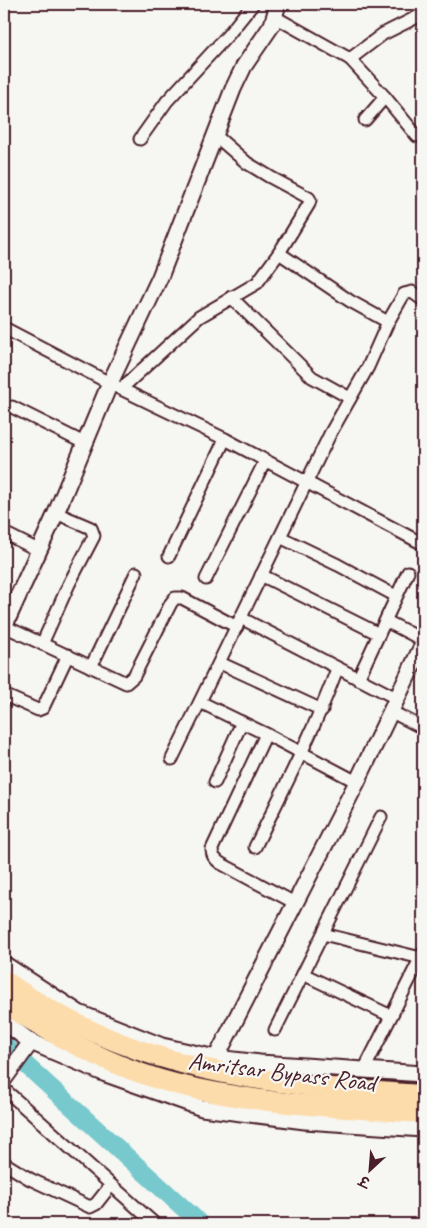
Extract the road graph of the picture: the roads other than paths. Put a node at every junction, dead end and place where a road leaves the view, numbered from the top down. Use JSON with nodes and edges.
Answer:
{"nodes":[{"id":1,"x":253,"y":4,"type":"edge"},
{"id":2,"x":277,"y":10,"type":"edge"},
{"id":3,"x":423,"y":14,"type":"edge"},
{"id":4,"x":350,"y":58,"type":"junction"},
{"id":5,"x":385,"y":98,"type":"junction"},
{"id":6,"x":365,"y":120,"type":"dead end"},
{"id":7,"x":216,"y":136,"type":"junction"},
{"id":8,"x":417,"y":136,"type":"dead end"},
{"id":9,"x":140,"y":139,"type":"dead end"},
{"id":10,"x":279,"y":253,"type":"junction"},
{"id":11,"x":231,"y":297,"type":"junction"},
{"id":12,"x":423,"y":300,"type":"edge"},
{"id":13,"x":388,"y":322,"type":"junction"},
{"id":14,"x":4,"y":328,"type":"edge"},
{"id":15,"x":116,"y":386,"type":"junction"},
{"id":16,"x":350,"y":398,"type":"junction"},
{"id":17,"x":12,"y":407,"type":"dead end"},
{"id":18,"x":224,"y":439,"type":"junction"},
{"id":19,"x":84,"y":443,"type":"junction"},
{"id":20,"x":265,"y":461,"type":"junction"},
{"id":21,"x":307,"y":482,"type":"junction"},
{"id":22,"x":56,"y":513,"type":"junction"},
{"id":23,"x":4,"y":533,"type":"edge"},
{"id":24,"x":280,"y":537,"type":"junction"},
{"id":25,"x":423,"y":544,"type":"edge"},
{"id":26,"x":38,"y":550,"type":"junction"},
{"id":27,"x":169,"y":556,"type":"dead end"},
{"id":28,"x":408,"y":572,"type":"dead end"},
{"id":29,"x":136,"y":573,"type":"dead end"},
{"id":30,"x":261,"y":575,"type":"junction"},
{"id":31,"x":206,"y":579,"type":"dead end"},
{"id":32,"x":396,"y":596,"type":"junction"},
{"id":33,"x":386,"y":621,"type":"junction"},
{"id":34,"x":239,"y":623,"type":"junction"},
{"id":35,"x":4,"y":626,"type":"edge"},
{"id":36,"x":379,"y":634,"type":"junction"},
{"id":37,"x":423,"y":640,"type":"edge"},
{"id":38,"x":42,"y":644,"type":"junction"},
{"id":39,"x":423,"y":644,"type":"edge"},
{"id":40,"x":68,"y":655,"type":"junction"},
{"id":41,"x":220,"y":663,"type":"junction"},
{"id":42,"x":91,"y":667,"type":"junction"},
{"id":43,"x":337,"y":669,"type":"junction"},
{"id":44,"x":358,"y":679,"type":"junction"},
{"id":45,"x":4,"y":695,"type":"edge"},
{"id":46,"x":200,"y":702,"type":"junction"},
{"id":47,"x":395,"y":705,"type":"junction"},
{"id":48,"x":322,"y":710,"type":"junction"},
{"id":49,"x":242,"y":722,"type":"junction"},
{"id":50,"x":423,"y":728,"type":"edge"},
{"id":51,"x":266,"y":734,"type":"junction"},
{"id":52,"x":302,"y":753,"type":"junction"},
{"id":53,"x":172,"y":758,"type":"dead end"},
{"id":54,"x":215,"y":782,"type":"dead end"},
{"id":55,"x":357,"y":782,"type":"junction"},
{"id":56,"x":381,"y":817,"type":"dead end"},
{"id":57,"x":255,"y":847,"type":"dead end"},
{"id":58,"x":295,"y":904,"type":"junction"},
{"id":59,"x":323,"y":934,"type":"junction"},
{"id":60,"x":422,"y":956,"type":"edge"},
{"id":61,"x":4,"y":964,"type":"edge"},
{"id":62,"x":303,"y":974,"type":"junction"},
{"id":63,"x":4,"y":980,"type":"edge"},
{"id":64,"x":4,"y":1003,"type":"edge"},
{"id":65,"x":391,"y":1016,"type":"junction"},
{"id":66,"x":4,"y":1022,"type":"edge"},
{"id":67,"x":275,"y":1030,"type":"dead end"},
{"id":68,"x":30,"y":1045,"type":"junction"},
{"id":69,"x":216,"y":1058,"type":"junction"},
{"id":70,"x":364,"y":1070,"type":"junction"},
{"id":71,"x":423,"y":1074,"type":"edge"},
{"id":72,"x":6,"y":1076,"type":"edge"},
{"id":73,"x":4,"y":1089,"type":"edge"},
{"id":74,"x":423,"y":1095,"type":"edge"},
{"id":75,"x":423,"y":1113,"type":"edge"},
{"id":76,"x":423,"y":1130,"type":"edge"},
{"id":77,"x":4,"y":1164,"type":"edge"},
{"id":78,"x":111,"y":1185,"type":"junction"},
{"id":79,"x":155,"y":1224,"type":"edge"}],
"edges":[{"from":1,"to":9,"type":"street"},
{"from":2,"to":4,"type":"street"},
{"from":2,"to":7,"type":"street"},
{"from":3,"to":4,"type":"street"},
{"from":4,"to":5,"type":"street"},
{"from":5,"to":6,"type":"street"},
{"from":5,"to":8,"type":"street"},
{"from":7,"to":10,"type":"street"},
{"from":7,"to":15,"type":"street"},
{"from":10,"to":11,"type":"street"},
{"from":10,"to":13,"type":"street"},
{"from":11,"to":15,"type":"street"},
{"from":11,"to":16,"type":"street"},
{"from":12,"to":13,"type":"street"},
{"from":13,"to":16,"type":"street"},
{"from":14,"to":15,"type":"street"},
{"from":15,"to":18,"type":"street"},
{"from":15,"to":19,"type":"street"},
{"from":16,"to":21,"type":"street"},
{"from":17,"to":19,"type":"street"},
{"from":18,"to":20,"type":"street"},
{"from":18,"to":27,"type":"street"},
{"from":19,"to":22,"type":"street"},
{"from":20,"to":21,"type":"street"},
{"from":20,"to":31,"type":"street"},
{"from":21,"to":24,"type":"street"},
{"from":21,"to":25,"type":"street"},
{"from":22,"to":26,"type":"street"},
{"from":22,"to":38,"type":"street"},
{"from":23,"to":26,"type":"street"},
{"from":24,"to":30,"type":"street"},
{"from":24,"to":32,"type":"street"},
{"from":26,"to":35,"type":"street"},
{"from":28,"to":32,"type":"street"},
{"from":29,"to":42,"type":"street"},
{"from":30,"to":34,"type":"street"},
{"from":30,"to":36,"type":"street"},
{"from":32,"to":33,"type":"street"},
{"from":33,"to":36,"type":"street"},
{"from":33,"to":37,"type":"street"},
{"from":34,"to":41,"type":"street"},
{"from":34,"to":42,"type":"street"},
{"from":34,"to":43,"type":"street"},
{"from":35,"to":38,"type":"street"},
{"from":36,"to":44,"type":"street"},
{"from":38,"to":40,"type":"street"},
{"from":39,"to":47,"type":"street"},
{"from":40,"to":42,"type":"street"},
{"from":40,"to":45,"type":"street"},
{"from":41,"to":46,"type":"street"},
{"from":41,"to":48,"type":"street"},
{"from":43,"to":44,"type":"street"},
{"from":43,"to":48,"type":"street"},
{"from":44,"to":47,"type":"street"},
{"from":46,"to":49,"type":"street"},
{"from":46,"to":53,"type":"street"},
{"from":47,"to":50,"type":"street"},
{"from":47,"to":55,"type":"street"},
{"from":48,"to":52,"type":"street"},
{"from":49,"to":51,"type":"street"},
{"from":49,"to":54,"type":"street"},
{"from":51,"to":52,"type":"street"},
{"from":51,"to":58,"type":"street"},
{"from":52,"to":55,"type":"street"},
{"from":52,"to":57,"type":"street"},
{"from":55,"to":58,"type":"street"},
{"from":56,"to":59,"type":"street"},
{"from":58,"to":69,"type":"street"},
{"from":59,"to":60,"type":"street"},
{"from":59,"to":62,"type":"street"},
{"from":60,"to":65,"type":"street"},
{"from":61,"to":69,"type":"street"},
{"from":62,"to":65,"type":"street"},
{"from":62,"to":67,"type":"street"},
{"from":63,"to":74,"type":"highway","name":"Amritsar Bypass Road"},
{"from":64,"to":75,"type":"highway","name":"Amritsar Bypass Road"},
{"from":65,"to":70,"type":"street"},
{"from":66,"to":68,"type":"street"},
{"from":68,"to":72,"type":"street"},
{"from":68,"to":76,"type":"street"},
{"from":69,"to":70,"type":"street"},
{"from":70,"to":71,"type":"street"},
{"from":73,"to":78,"type":"street"},
{"from":77,"to":78,"type":"street"},
{"from":78,"to":79,"type":"street"}]}
